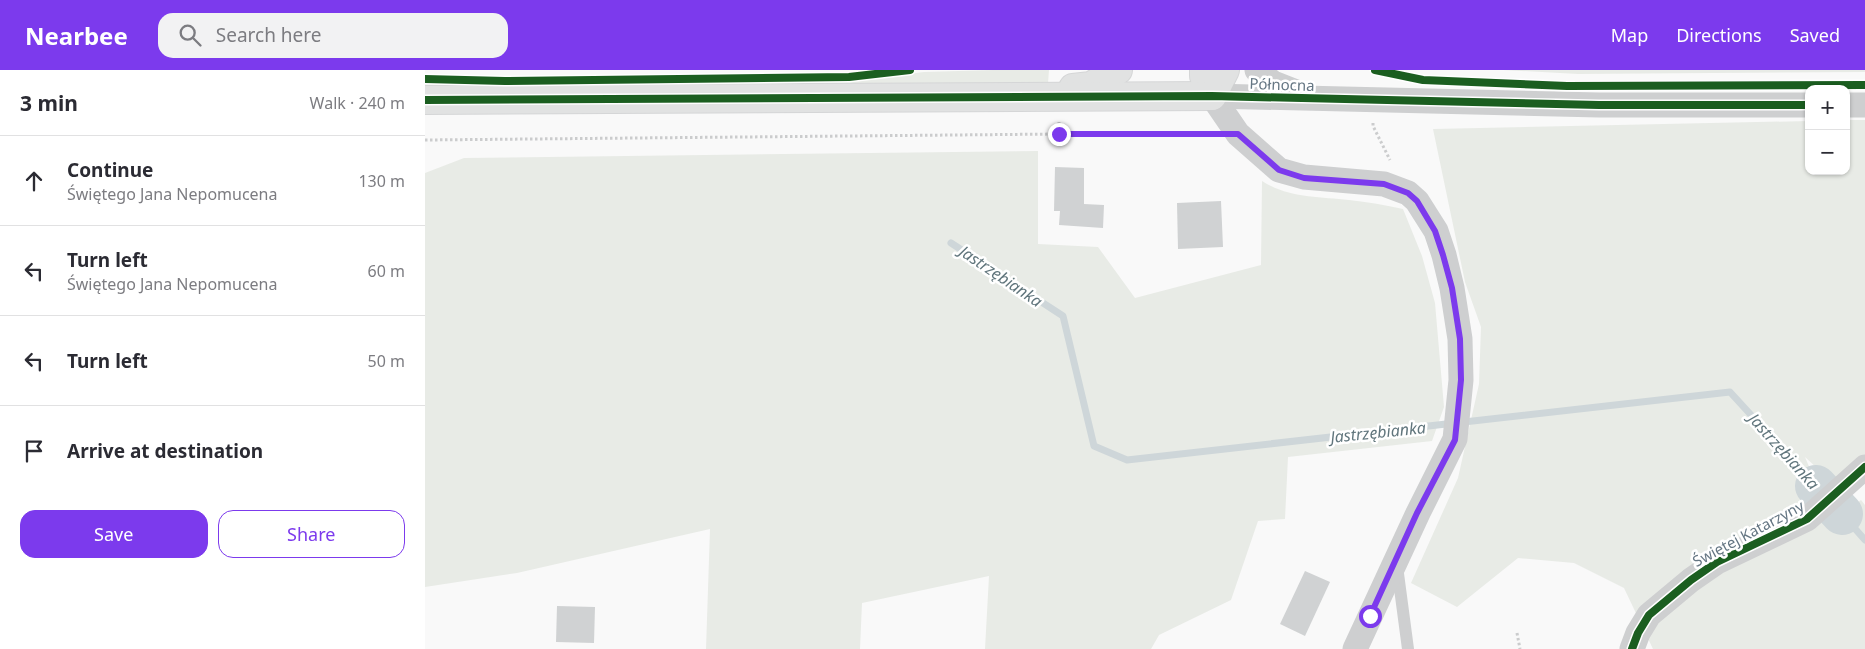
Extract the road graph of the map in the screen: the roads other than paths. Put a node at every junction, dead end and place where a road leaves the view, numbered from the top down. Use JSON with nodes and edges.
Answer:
{"nodes":[{"id":1,"x":1117,"y":70,"type":"edge"},
{"id":2,"x":1204,"y":70,"type":"edge"},
{"id":3,"x":1225,"y":70,"type":"edge"},
{"id":4,"x":1257,"y":70,"type":"edge"},
{"id":5,"x":1022,"y":96,"type":"junction"},
{"id":6,"x":1212,"y":96,"type":"junction"},
{"id":7,"x":1312,"y":99,"type":"junction"},
{"id":8,"x":425,"y":100,"type":"edge"},
{"id":9,"x":1805,"y":105,"type":"edge"},
{"id":10,"x":1850,"y":105,"type":"edge"},
{"id":11,"x":1865,"y":105,"type":"edge"},
{"id":12,"x":1865,"y":467,"type":"edge"},
{"id":13,"x":1397,"y":558,"type":"junction"},
{"id":14,"x":1355,"y":649,"type":"edge"},
{"id":15,"x":1408,"y":649,"type":"edge"},
{"id":16,"x":1632,"y":649,"type":"edge"}],
"edges":[{"from":1,"to":5,"type":"street"},
{"from":2,"to":6,"type":"street"},
{"from":3,"to":6,"type":"street"},
{"from":4,"to":7,"type":"street"},
{"from":5,"to":6,"type":"street","name":"Północna"},
{"from":5,"to":8,"type":"street","name":"Północna"},
{"from":6,"to":7,"type":"street","name":"Północna"},
{"from":6,"to":13,"type":"street"},
{"from":7,"to":9,"type":"street","name":"Północna"},
{"from":10,"to":11,"type":"street"},
{"from":12,"to":16,"type":"street","name":"Świętej Katarzyny"},
{"from":13,"to":14,"type":"street"},
{"from":13,"to":15,"type":"lane"}]}
